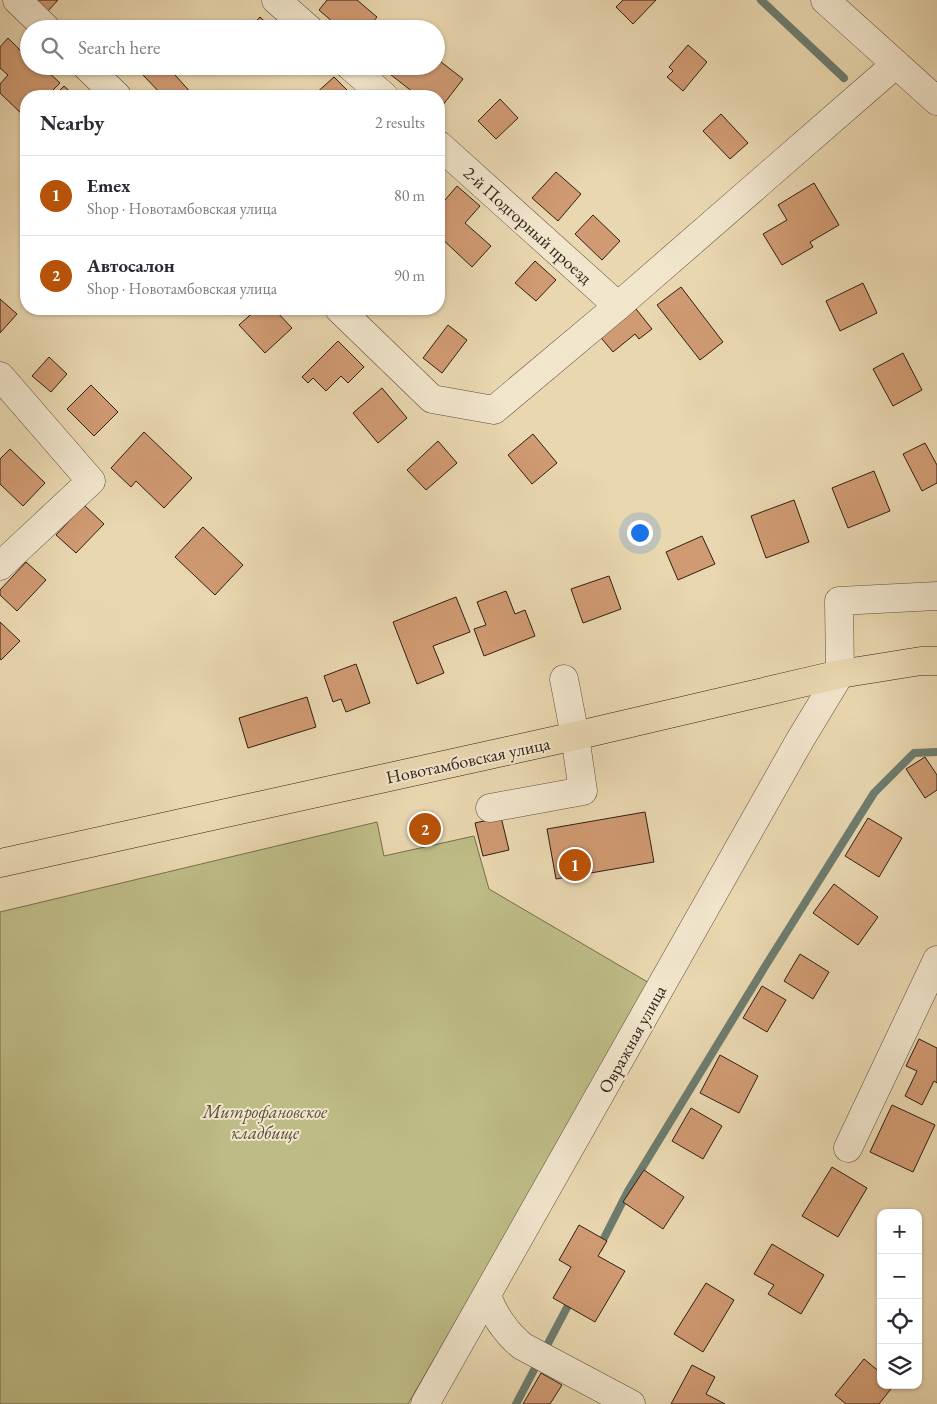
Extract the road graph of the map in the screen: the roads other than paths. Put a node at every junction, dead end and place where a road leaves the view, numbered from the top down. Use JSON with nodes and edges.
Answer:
{"nodes":[{"id":1,"x":276,"y":0,"type":"edge"},
{"id":2,"x":825,"y":0,"type":"edge"},
{"id":3,"x":19,"y":1,"type":"edge"},
{"id":4,"x":38,"y":20,"type":"edge"},
{"id":5,"x":298,"y":20,"type":"edge"},
{"id":6,"x":896,"y":64,"type":"junction"},
{"id":7,"x":95,"y":75,"type":"edge"},
{"id":8,"x":360,"y":75,"type":"edge"},
{"id":9,"x":111,"y":90,"type":"edge"},
{"id":10,"x":377,"y":90,"type":"edge"},
{"id":11,"x":937,"y":101,"type":"edge"},
{"id":12,"x":445,"y":150,"type":"edge"},
{"id":13,"x":618,"y":306,"type":"junction"},
{"id":14,"x":344,"y":315,"type":"edge"},
{"id":15,"x":0,"y":376,"type":"edge"},
{"id":16,"x":0,"y":566,"type":"edge"},
{"id":17,"x":937,"y":596,"type":"edge"},
{"id":18,"x":937,"y":661,"type":"edge"},
{"id":19,"x":840,"y":674,"type":"junction"},
{"id":20,"x":564,"y":679,"type":"dead end"},
{"id":21,"x":575,"y":736,"type":"junction"},
{"id":22,"x":490,"y":808,"type":"dead end"},
{"id":23,"x":0,"y":863,"type":"edge"},
{"id":24,"x":937,"y":960,"type":"edge"},
{"id":25,"x":848,"y":1148,"type":"dead end"},
{"id":26,"x":487,"y":1296,"type":"junction"},
{"id":27,"x":425,"y":1404,"type":"edge"},
{"id":28,"x":631,"y":1404,"type":"edge"}],
"edges":[{"from":1,"to":5,"type":"street"},
{"from":2,"to":6,"type":"street"},
{"from":3,"to":4,"type":"street"},
{"from":6,"to":11,"type":"street"},
{"from":6,"to":13,"type":"street"},
{"from":7,"to":9,"type":"street"},
{"from":8,"to":10,"type":"street"},
{"from":12,"to":13,"type":"street","name":"2-й Подгорный проезд"},
{"from":13,"to":14,"type":"street"},
{"from":15,"to":16,"type":"street"},
{"from":17,"to":19,"type":"street"},
{"from":18,"to":19,"type":"main road","name":"Новотамбовская улица"},
{"from":19,"to":21,"type":"main road","name":"Новотамбовская улица"},
{"from":19,"to":26,"type":"street","name":"Овражная улица"},
{"from":20,"to":21,"type":"street"},
{"from":21,"to":22,"type":"street"},
{"from":21,"to":23,"type":"main road","name":"Новотамбовская улица"},
{"from":24,"to":25,"type":"street"},
{"from":26,"to":27,"type":"street","name":"Овражная улица"},
{"from":26,"to":28,"type":"street"}]}
